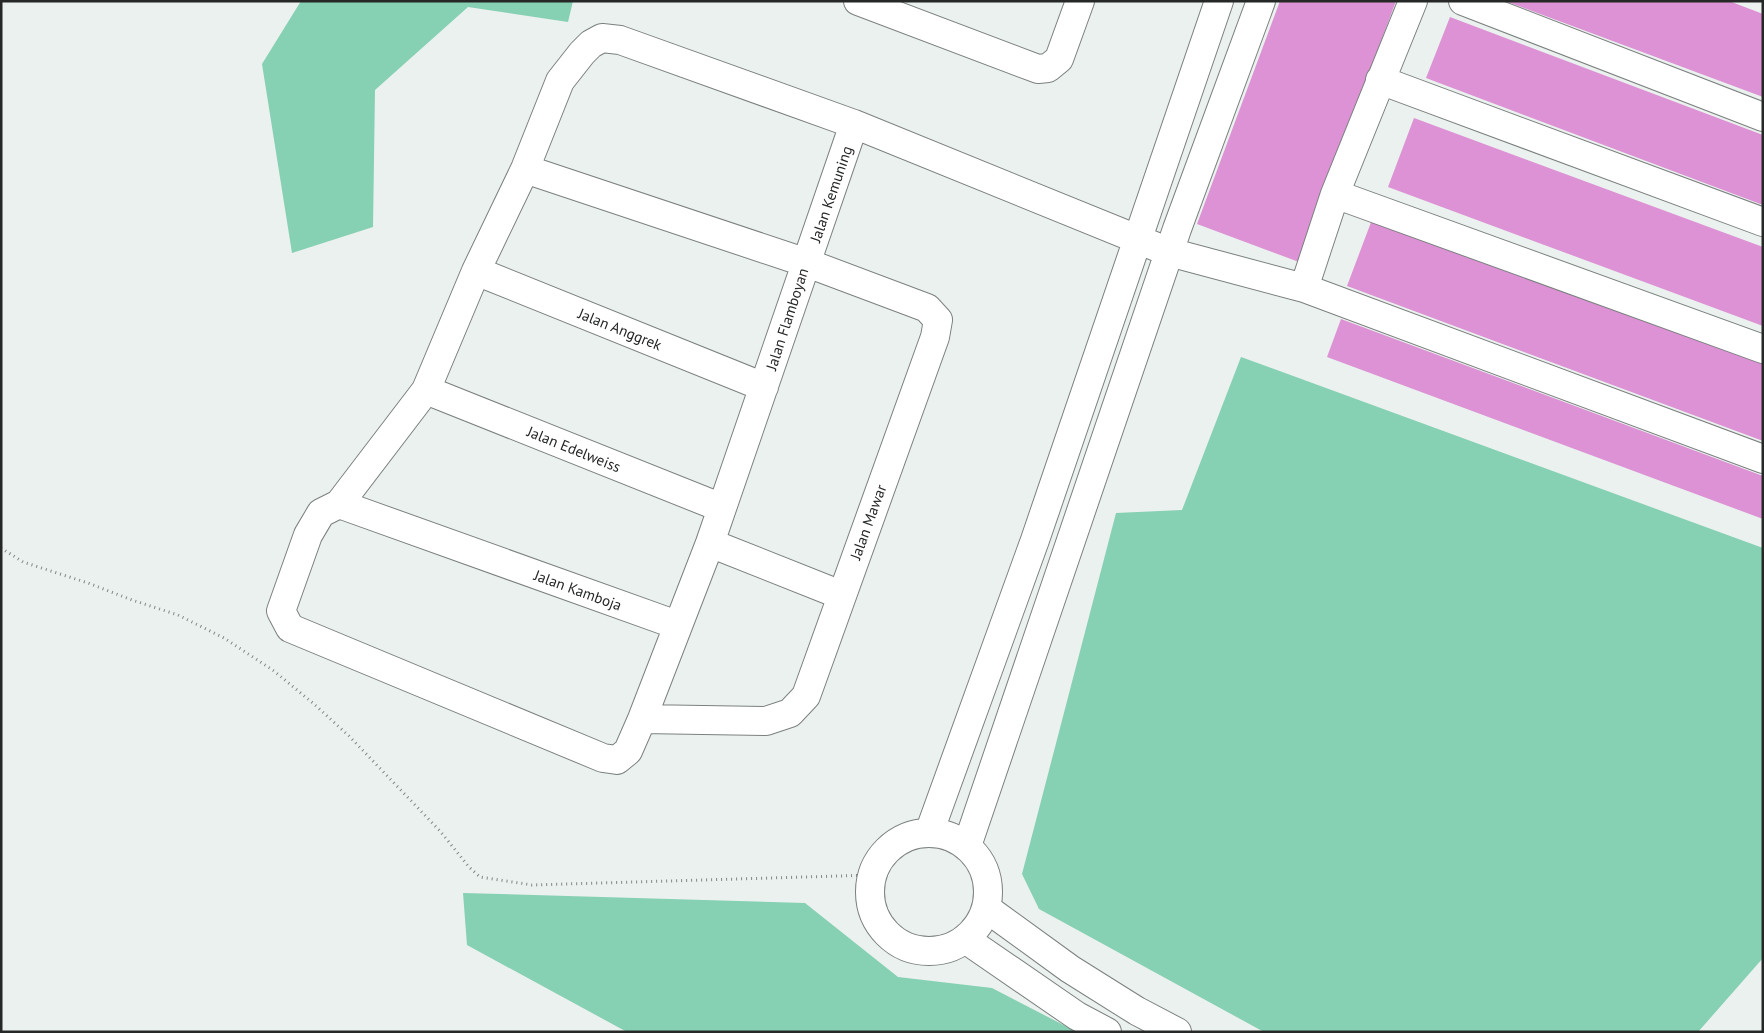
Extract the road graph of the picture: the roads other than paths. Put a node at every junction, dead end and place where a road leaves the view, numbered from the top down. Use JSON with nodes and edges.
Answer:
{"nodes":[{"id":1,"x":858,"y":1,"type":"edge"},
{"id":2,"x":1080,"y":1,"type":"edge"},
{"id":3,"x":1219,"y":1,"type":"edge"},
{"id":4,"x":1261,"y":1,"type":"edge"},
{"id":5,"x":1413,"y":1,"type":"edge"},
{"id":6,"x":1463,"y":1,"type":"edge"},
{"id":7,"x":1380,"y":80,"type":"junction"},
{"id":8,"x":1763,"y":117,"type":"edge"},
{"id":9,"x":854,"y":124,"type":"junction"},
{"id":10,"x":525,"y":169,"type":"junction"},
{"id":11,"x":1335,"y":194,"type":"junction"},
{"id":12,"x":1763,"y":222,"type":"edge"},
{"id":13,"x":1138,"y":238,"type":"junction"},
{"id":14,"x":1170,"y":252,"type":"junction"},
{"id":15,"x":807,"y":263,"type":"junction"},
{"id":16,"x":476,"y":271,"type":"junction"},
{"id":17,"x":1304,"y":288,"type":"junction"},
{"id":18,"x":1763,"y":349,"type":"edge"},
{"id":19,"x":764,"y":387,"type":"junction"},
{"id":20,"x":426,"y":390,"type":"junction"},
{"id":21,"x":1763,"y":459,"type":"edge"},
{"id":22,"x":339,"y":504,"type":"junction"},
{"id":23,"x":722,"y":508,"type":"junction"},
{"id":24,"x":710,"y":543,"type":"junction"},
{"id":25,"x":841,"y":595,"type":"junction"},
{"id":26,"x":677,"y":625,"type":"junction"},
{"id":27,"x":642,"y":719,"type":"junction"},
{"id":28,"x":929,"y":833,"type":"junction"},
{"id":29,"x":967,"y":846,"type":"junction"},
{"id":30,"x":986,"y":908,"type":"junction"},
{"id":31,"x":965,"y":939,"type":"junction"},
{"id":32,"x":1107,"y":1032,"type":"edge"},
{"id":33,"x":1177,"y":1032,"type":"edge"}],
"edges":[{"from":1,"to":2,"type":"street"},
{"from":3,"to":13,"type":"street"},
{"from":4,"to":14,"type":"street"},
{"from":5,"to":7,"type":"street"},
{"from":6,"to":8,"type":"street"},
{"from":7,"to":11,"type":"street"},
{"from":7,"to":12,"type":"street"},
{"from":9,"to":10,"type":"street"},
{"from":9,"to":13,"type":"street"},
{"from":9,"to":15,"type":"street","name":"Jalan Kemuning"},
{"from":10,"to":15,"type":"street","name":"Jalan Flamboyan"},
{"from":10,"to":16,"type":"street"},
{"from":11,"to":17,"type":"street"},
{"from":11,"to":18,"type":"street"},
{"from":13,"to":14,"type":"street"},
{"from":13,"to":28,"type":"street"},
{"from":14,"to":17,"type":"street"},
{"from":14,"to":29,"type":"street"},
{"from":15,"to":19,"type":"street","name":"Jalan Flamboyan"},
{"from":15,"to":25,"type":"street","name":"Jalan Mawar"},
{"from":16,"to":19,"type":"street","name":"Jalan Anggrek"},
{"from":16,"to":20,"type":"street"},
{"from":17,"to":21,"type":"street"},
{"from":19,"to":23,"type":"street","name":"Jalan Flamboyan"},
{"from":20,"to":22,"type":"street"},
{"from":20,"to":23,"type":"street","name":"Jalan Edelweiss"},
{"from":22,"to":26,"type":"street","name":"Jalan Kamboja"},
{"from":22,"to":27,"type":"street"},
{"from":23,"to":24,"type":"street","name":"Jalan Flamboyan"},
{"from":24,"to":25,"type":"street"},
{"from":24,"to":26,"type":"street","name":"Jalan Flamboyan"},
{"from":25,"to":27,"type":"street","name":"Jalan Mawar"},
{"from":26,"to":27,"type":"street"},
{"from":28,"to":29,"type":"street"},
{"from":28,"to":31,"type":"street"},
{"from":29,"to":30,"type":"street"},
{"from":30,"to":31,"type":"street"},
{"from":30,"to":33,"type":"street"},
{"from":31,"to":32,"type":"street"}]}
